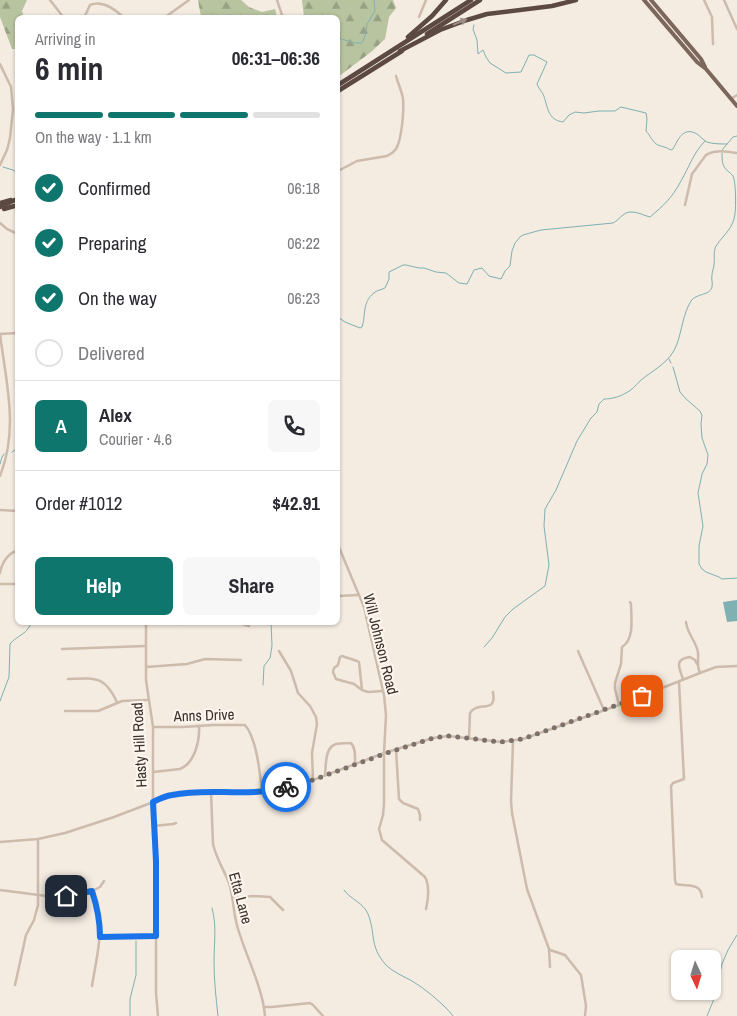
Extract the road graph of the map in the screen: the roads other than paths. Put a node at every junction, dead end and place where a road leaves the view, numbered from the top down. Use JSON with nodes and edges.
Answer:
{"nodes":[{"id":1,"x":50,"y":0,"type":"edge"},
{"id":2,"x":190,"y":0,"type":"edge"},
{"id":3,"x":277,"y":0,"type":"edge"},
{"id":4,"x":426,"y":0,"type":"edge"},
{"id":5,"x":446,"y":0,"type":"edge"},
{"id":6,"x":470,"y":0,"type":"edge"},
{"id":7,"x":480,"y":0,"type":"edge"},
{"id":8,"x":576,"y":0,"type":"edge"},
{"id":9,"x":644,"y":0,"type":"edge"},
{"id":10,"x":651,"y":0,"type":"edge"},
{"id":11,"x":704,"y":0,"type":"edge"},
{"id":12,"x":724,"y":0,"type":"edge"},
{"id":13,"x":62,"y":15,"type":"edge"},
{"id":14,"x":85,"y":15,"type":"edge"},
{"id":15,"x":120,"y":15,"type":"edge"},
{"id":16,"x":168,"y":15,"type":"edge"},
{"id":17,"x":281,"y":15,"type":"edge"},
{"id":18,"x":419,"y":17,"type":"dead end"},
{"id":19,"x":737,"y":29,"type":"edge"},
{"id":20,"x":713,"y":44,"type":"dead end"},
{"id":21,"x":391,"y":51,"type":"junction"},
{"id":22,"x":400,"y":51,"type":"junction"},
{"id":23,"x":0,"y":64,"type":"edge"},
{"id":24,"x":706,"y":69,"type":"junction"},
{"id":25,"x":396,"y":76,"type":"dead end"},
{"id":26,"x":340,"y":84,"type":"edge"},
{"id":27,"x":340,"y":90,"type":"edge"},
{"id":28,"x":737,"y":94,"type":"edge"},
{"id":29,"x":731,"y":99,"type":"junction"},
{"id":30,"x":737,"y":106,"type":"edge"},
{"id":31,"x":737,"y":153,"type":"edge"},
{"id":32,"x":0,"y":166,"type":"edge"},
{"id":33,"x":340,"y":170,"type":"edge"},
{"id":34,"x":15,"y":199,"type":"edge"},
{"id":35,"x":15,"y":200,"type":"edge"},
{"id":36,"x":0,"y":203,"type":"edge"},
{"id":37,"x":685,"y":205,"type":"dead end"},
{"id":38,"x":15,"y":206,"type":"edge"},
{"id":39,"x":0,"y":208,"type":"edge"},
{"id":40,"x":0,"y":223,"type":"edge"},
{"id":41,"x":15,"y":233,"type":"edge"},
{"id":42,"x":15,"y":332,"type":"edge"},
{"id":43,"x":0,"y":334,"type":"edge"},
{"id":44,"x":0,"y":476,"type":"edge"},
{"id":45,"x":0,"y":510,"type":"edge"},
{"id":46,"x":15,"y":511,"type":"edge"},
{"id":47,"x":340,"y":549,"type":"edge"},
{"id":48,"x":15,"y":552,"type":"edge"},
{"id":49,"x":0,"y":573,"type":"edge"},
{"id":50,"x":0,"y":584,"type":"edge"},
{"id":51,"x":15,"y":584,"type":"edge"},
{"id":52,"x":358,"y":595,"type":"junction"},
{"id":53,"x":340,"y":596,"type":"edge"},
{"id":54,"x":630,"y":602,"type":"dead end"},
{"id":55,"x":686,"y":622,"type":"dead end"},
{"id":56,"x":146,"y":625,"type":"edge"},
{"id":57,"x":246,"y":625,"type":"edge"},
{"id":58,"x":249,"y":626,"type":"dead end"},
{"id":59,"x":145,"y":646,"type":"junction"},
{"id":60,"x":62,"y":649,"type":"dead end"},
{"id":61,"x":578,"y":650,"type":"dead end"},
{"id":62,"x":278,"y":651,"type":"dead end"},
{"id":63,"x":241,"y":660,"type":"dead end"},
{"id":64,"x":697,"y":665,"type":"junction"},
{"id":65,"x":737,"y":666,"type":"edge"},
{"id":66,"x":146,"y":667,"type":"junction"},
{"id":67,"x":700,"y":673,"type":"junction"},
{"id":68,"x":68,"y":680,"type":"dead end"},
{"id":69,"x":683,"y":680,"type":"junction"},
{"id":70,"x":679,"y":682,"type":"junction"},
{"id":71,"x":362,"y":690,"type":"junction"},
{"id":72,"x":383,"y":691,"type":"junction"},
{"id":73,"x":493,"y":692,"type":"dead end"},
{"id":74,"x":148,"y":700,"type":"junction"},
{"id":75,"x":117,"y":702,"type":"junction"},
{"id":76,"x":619,"y":705,"type":"junction"},
{"id":77,"x":604,"y":710,"type":"junction"},
{"id":78,"x":65,"y":711,"type":"dead end"},
{"id":79,"x":199,"y":726,"type":"junction"},
{"id":80,"x":153,"y":727,"type":"junction"},
{"id":81,"x":469,"y":738,"type":"junction"},
{"id":82,"x":513,"y":741,"type":"junction"},
{"id":83,"x":396,"y":750,"type":"junction"},
{"id":84,"x":384,"y":754,"type":"junction"},
{"id":85,"x":355,"y":764,"type":"junction"},
{"id":86,"x":153,"y":772,"type":"junction"},
{"id":87,"x":325,"y":775,"type":"junction"},
{"id":88,"x":313,"y":780,"type":"junction"},
{"id":89,"x":212,"y":792,"type":"junction"},
{"id":90,"x":262,"y":792,"type":"junction"},
{"id":91,"x":153,"y":802,"type":"junction"},
{"id":92,"x":420,"y":820,"type":"dead end"},
{"id":93,"x":176,"y":823,"type":"dead end"},
{"id":94,"x":154,"y":826,"type":"junction"},
{"id":95,"x":38,"y":839,"type":"junction"},
{"id":96,"x":0,"y":842,"type":"edge"},
{"id":97,"x":104,"y":881,"type":"dead end"},
{"id":98,"x":0,"y":890,"type":"edge"},
{"id":99,"x":92,"y":891,"type":"junction"},
{"id":100,"x":38,"y":896,"type":"junction"},
{"id":101,"x":702,"y":897,"type":"dead end"},
{"id":102,"x":233,"y":898,"type":"junction"},
{"id":103,"x":426,"y":909,"type":"dead end"},
{"id":104,"x":283,"y":910,"type":"dead end"},
{"id":105,"x":156,"y":936,"type":"junction"},
{"id":106,"x":100,"y":937,"type":"junction"},
{"id":107,"x":549,"y":949,"type":"junction"},
{"id":108,"x":550,"y":967,"type":"dead end"},
{"id":109,"x":15,"y":986,"type":"dead end"},
{"id":110,"x":92,"y":986,"type":"dead end"},
{"id":111,"x":264,"y":1007,"type":"junction"},
{"id":112,"x":158,"y":1016,"type":"edge"},
{"id":113,"x":264,"y":1016,"type":"edge"},
{"id":114,"x":322,"y":1016,"type":"edge"},
{"id":115,"x":585,"y":1016,"type":"edge"}],
"edges":[{"from":1,"to":13,"type":"street"},
{"from":2,"to":16,"type":"street"},
{"from":3,"to":17,"type":"street"},
{"from":4,"to":18,"type":"street"},
{"from":5,"to":21,"type":"highway"},
{"from":6,"to":21,"type":"highway"},
{"from":7,"to":22,"type":"highway"},
{"from":22,"to":8,"type":"highway","one_way":true},
{"from":9,"to":24,"type":"main road"},
{"from":10,"to":24,"type":"main road"},
{"from":11,"to":20,"type":"street"},
{"from":12,"to":19,"type":"street"},
{"from":14,"to":15,"type":"street"},
{"from":21,"to":26,"type":"highway"},
{"from":22,"to":27,"type":"highway"},
{"from":23,"to":32,"type":"street"},
{"from":24,"to":29,"type":"main road"},
{"from":25,"to":33,"type":"street"},
{"from":28,"to":29,"type":"street"},
{"from":29,"to":30,"type":"main road"},
{"from":31,"to":37,"type":"street"},
{"from":34,"to":36,"type":"highway"},
{"from":35,"to":39,"type":"highway"},
{"from":38,"to":39,"type":"highway"},
{"from":40,"to":41,"type":"street"},
{"from":42,"to":43,"type":"street"},
{"from":43,"to":44,"type":"street"},
{"from":45,"to":46,"type":"street"},
{"from":47,"to":52,"type":"street","name":"Will Johnson Road"},
{"from":48,"to":49,"type":"street"},
{"from":50,"to":51,"type":"street"},
{"from":52,"to":53,"type":"street"},
{"from":52,"to":72,"type":"street","name":"Will Johnson Road"},
{"from":54,"to":76,"type":"street"},
{"from":55,"to":64,"type":"street"},
{"from":56,"to":59,"type":"street","name":"Hasty Hill Road"},
{"from":57,"to":58,"type":"street"},
{"from":59,"to":60,"type":"street"},
{"from":59,"to":66,"type":"street","name":"Hasty Hill Road"},
{"from":61,"to":77,"type":"street"},
{"from":62,"to":88,"type":"street"},
{"from":63,"to":66,"type":"street"},
{"from":64,"to":67,"type":"street"},
{"from":64,"to":69,"type":"street"},
{"from":65,"to":67,"type":"street"},
{"from":66,"to":74,"type":"street","name":"Hasty Hill Road"},
{"from":67,"to":69,"type":"street"},
{"from":68,"to":75,"type":"street"},
{"from":69,"to":70,"type":"street"},
{"from":70,"to":76,"type":"street"},
{"from":70,"to":101,"type":"street"},
{"from":71,"to":71,"type":"street"},
{"from":71,"to":72,"type":"street"},
{"from":72,"to":84,"type":"street","name":"Will Johnson Road"},
{"from":73,"to":81,"type":"street"},
{"from":74,"to":75,"type":"street"},
{"from":74,"to":80,"type":"street","name":"Hasty Hill Road"},
{"from":75,"to":78,"type":"street"},
{"from":76,"to":77,"type":"street"},
{"from":77,"to":82,"type":"street"},
{"from":79,"to":80,"type":"street","name":"Anns Drive"},
{"from":79,"to":86,"type":"street"},
{"from":79,"to":90,"type":"street","name":"Anns Drive"},
{"from":80,"to":86,"type":"street","name":"Hasty Hill Road"},
{"from":81,"to":82,"type":"street"},
{"from":81,"to":83,"type":"street"},
{"from":82,"to":107,"type":"street"},
{"from":83,"to":84,"type":"street"},
{"from":83,"to":92,"type":"street"},
{"from":84,"to":85,"type":"street"},
{"from":84,"to":103,"type":"street","name":"Will Johnson Road"},
{"from":85,"to":87,"type":"street"},
{"from":85,"to":87,"type":"street"},
{"from":86,"to":91,"type":"street","name":"Hasty Hill Road"},
{"from":87,"to":88,"type":"street"},
{"from":88,"to":90,"type":"street"},
{"from":89,"to":90,"type":"street"},
{"from":89,"to":91,"type":"street"},
{"from":89,"to":102,"type":"street","name":"Etta Lane"},
{"from":91,"to":94,"type":"street","name":"Hasty Hill Road"},
{"from":91,"to":95,"type":"street"},
{"from":93,"to":94,"type":"street"},
{"from":94,"to":105,"type":"street","name":"Hasty Hill Road"},
{"from":95,"to":96,"type":"street"},
{"from":95,"to":100,"type":"street"},
{"from":97,"to":99,"type":"street"},
{"from":98,"to":100,"type":"street"},
{"from":99,"to":100,"type":"street"},
{"from":99,"to":106,"type":"street"},
{"from":100,"to":109,"type":"street"},
{"from":102,"to":104,"type":"street"},
{"from":102,"to":111,"type":"street","name":"Etta Lane"},
{"from":105,"to":106,"type":"street"},
{"from":105,"to":112,"type":"street","name":"Hasty Hill Road"},
{"from":106,"to":110,"type":"street"},
{"from":107,"to":108,"type":"street"},
{"from":107,"to":115,"type":"street"},
{"from":111,"to":113,"type":"street","name":"Etta Lane"},
{"from":111,"to":114,"type":"street"}]}
